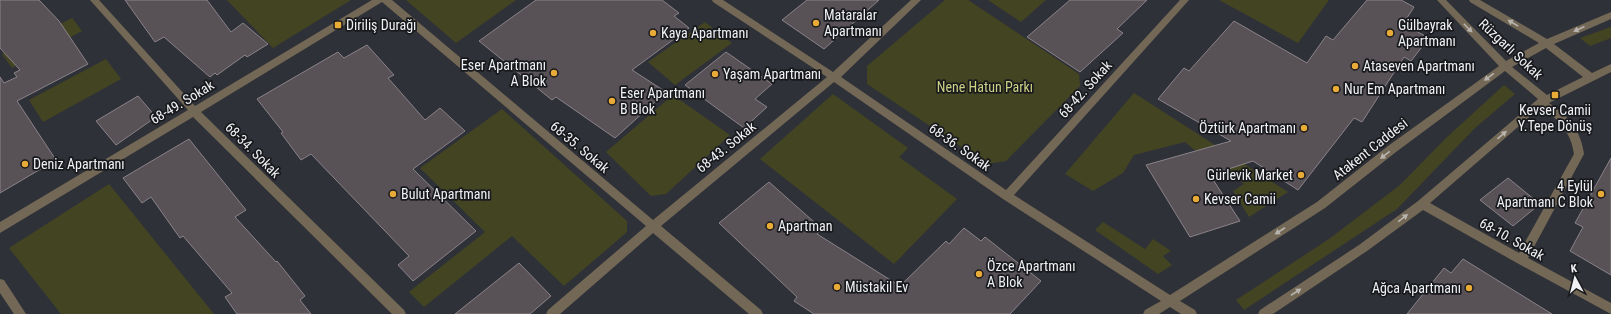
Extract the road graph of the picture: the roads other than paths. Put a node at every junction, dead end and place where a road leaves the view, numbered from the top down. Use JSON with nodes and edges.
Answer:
{"nodes":[{"id":1,"x":94,"y":0,"type":"edge"},
{"id":2,"x":379,"y":0,"type":"edge"},
{"id":3,"x":386,"y":0,"type":"edge"},
{"id":4,"x":716,"y":0,"type":"edge"},
{"id":5,"x":917,"y":0,"type":"edge"},
{"id":6,"x":1185,"y":0,"type":"edge"},
{"id":7,"x":1441,"y":0,"type":"edge"},
{"id":8,"x":1473,"y":0,"type":"edge"},
{"id":9,"x":1611,"y":15,"type":"edge"},
{"id":10,"x":1546,"y":43,"type":"junction"},
{"id":11,"x":1505,"y":66,"type":"junction"},
{"id":12,"x":1611,"y":68,"type":"edge"},
{"id":13,"x":834,"y":77,"type":"junction"},
{"id":14,"x":1591,"y":78,"type":"junction"},
{"id":15,"x":1544,"y":101,"type":"junction"},
{"id":16,"x":194,"y":111,"type":"junction"},
{"id":17,"x":1007,"y":196,"type":"junction"},
{"id":18,"x":1422,"y":204,"type":"junction"},
{"id":19,"x":652,"y":227,"type":"junction"},
{"id":20,"x":0,"y":228,"type":"edge"},
{"id":21,"x":1521,"y":260,"type":"junction"},
{"id":22,"x":0,"y":284,"type":"edge"},
{"id":23,"x":1169,"y":301,"type":"junction"},
{"id":24,"x":1611,"y":308,"type":"edge"},
{"id":25,"x":20,"y":314,"type":"edge"},
{"id":26,"x":400,"y":314,"type":"edge"},
{"id":27,"x":552,"y":314,"type":"edge"},
{"id":28,"x":756,"y":314,"type":"edge"},
{"id":29,"x":1149,"y":314,"type":"edge"},
{"id":30,"x":1191,"y":314,"type":"edge"},
{"id":31,"x":1264,"y":314,"type":"edge"}],
"edges":[{"from":1,"to":16,"type":"street","name":"68-34. Sokak"},
{"from":2,"to":16,"type":"street","name":"68-49. Sokak"},
{"from":3,"to":19,"type":"street","name":"68-35. Sokak"},
{"from":4,"to":13,"type":"street","name":"68-36. Sokak"},
{"from":5,"to":13,"type":"street","name":"68-43. Sokak"},
{"from":6,"to":17,"type":"street","name":"68-42. Sokak"},
{"from":7,"to":11,"type":"street","name":"Rüzgarlı Sokak","one_way":true},
{"from":10,"to":8,"type":"street","name":"Rüzgarlı Sokak","one_way":true},
{"from":9,"to":10,"type":"street","name":"Atakent Caddesi","one_way":true},
{"from":10,"to":11,"type":"street","name":"Atakent Caddesi"},
{"from":10,"to":14,"type":"street","name":"Rüzgarlı Sokak"},
{"from":11,"to":15,"type":"street","name":"Rüzgarlı Sokak"},
{"from":11,"to":23,"type":"street","name":"Atakent Caddesi","one_way":true},
{"from":12,"to":14,"type":"street"},
{"from":13,"to":17,"type":"street","name":"68-36. Sokak"},
{"from":13,"to":19,"type":"street","name":"68-43. Sokak"},
{"from":14,"to":15,"type":"street"},
{"from":18,"to":15,"type":"street","one_way":true},
{"from":15,"to":21,"type":"street","name":"Rüzgarlı Sokak"},
{"from":16,"to":20,"type":"street","name":"68-49. Sokak"},
{"from":16,"to":26,"type":"street","name":"68-34. Sokak"},
{"from":17,"to":23,"type":"street","name":"68-36. Sokak"},
{"from":18,"to":21,"type":"street","name":"68-10. Sokak"},
{"from":31,"to":18,"type":"street","one_way":true},
{"from":19,"to":27,"type":"street","name":"68-43. Sokak"},
{"from":19,"to":28,"type":"street","name":"68-35. Sokak"},
{"from":21,"to":24,"type":"street","name":"68-10. Sokak"},
{"from":22,"to":25,"type":"street"},
{"from":23,"to":29,"type":"street","name":"Atakent Caddesi"},
{"from":23,"to":30,"type":"street","name":"68-36. Sokak"}]}
